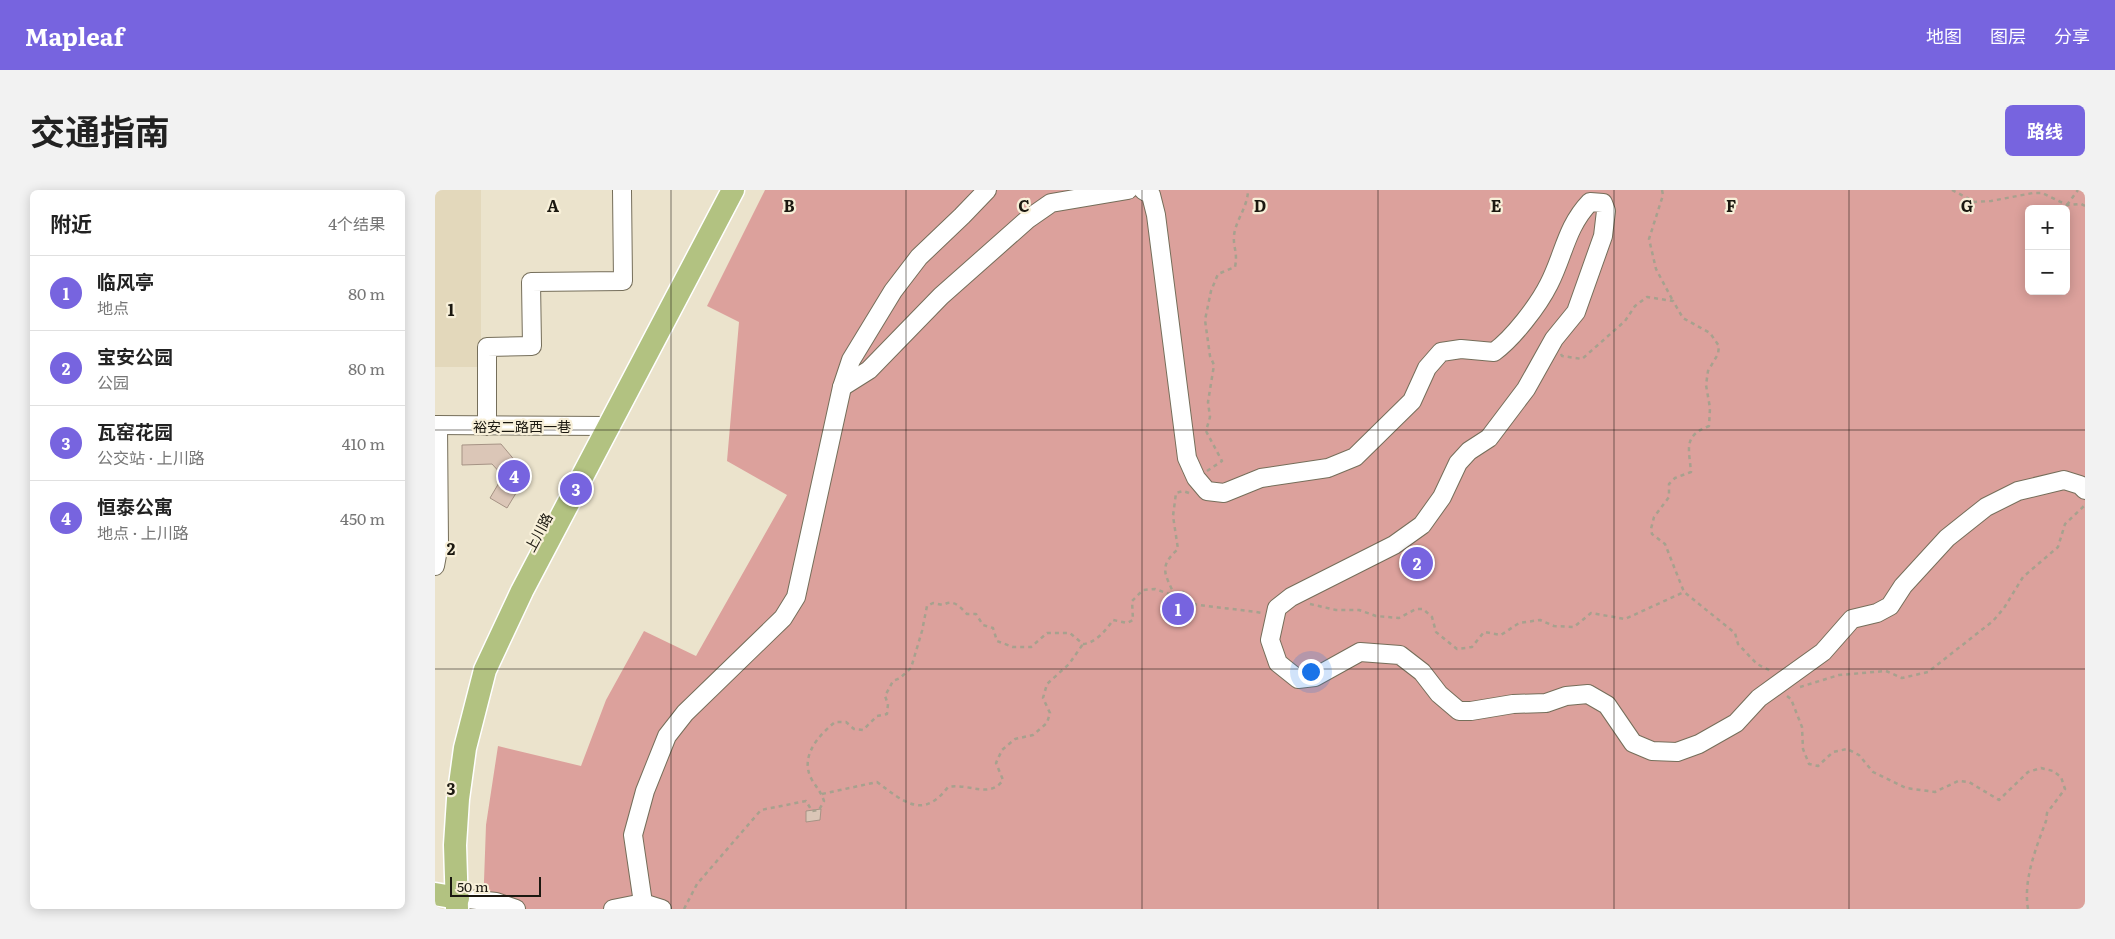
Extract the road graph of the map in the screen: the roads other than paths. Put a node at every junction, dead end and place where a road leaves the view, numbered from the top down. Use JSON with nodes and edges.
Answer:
{"nodes":[{"id":1,"x":622,"y":190,"type":"edge"},
{"id":2,"x":719,"y":190,"type":"edge"},
{"id":3,"x":733,"y":190,"type":"edge"},
{"id":4,"x":987,"y":190,"type":"edge"},
{"id":5,"x":1127,"y":190,"type":"edge"},
{"id":6,"x":1143,"y":190,"type":"edge"},
{"id":7,"x":842,"y":387,"type":"junction"},
{"id":8,"x":436,"y":425,"type":"edge"},
{"id":9,"x":487,"y":426,"type":"junction"},
{"id":10,"x":601,"y":426,"type":"junction"},
{"id":11,"x":2085,"y":490,"type":"edge"},
{"id":12,"x":437,"y":544,"type":"edge"},
{"id":13,"x":435,"y":566,"type":"edge"},
{"id":14,"x":435,"y":894,"type":"edge"},
{"id":15,"x":435,"y":901,"type":"edge"},
{"id":16,"x":457,"y":903,"type":"edge"},
{"id":17,"x":643,"y":903,"type":"junction"},
{"id":18,"x":516,"y":909,"type":"edge"},
{"id":19,"x":613,"y":909,"type":"edge"},
{"id":20,"x":662,"y":909,"type":"edge"}],
"edges":[{"from":1,"to":9,"type":"street"},
{"from":2,"to":10,"type":"main road","name":"上川路"},
{"from":3,"to":10,"type":"main road","name":"上川路"},
{"from":4,"to":7,"type":"street"},
{"from":5,"to":7,"type":"street"},
{"from":6,"to":11,"type":"street"},
{"from":7,"to":17,"type":"street"},
{"from":8,"to":9,"type":"street","name":"裕安二路西一巷"},
{"from":8,"to":12,"type":"street"},
{"from":9,"to":10,"type":"street","name":"裕安二路西一巷"},
{"from":10,"to":16,"type":"main road","name":"上川路"},
{"from":12,"to":13,"type":"street"},
{"from":14,"to":16,"type":"main road"},
{"from":15,"to":16,"type":"main road"},
{"from":16,"to":18,"type":"street"},
{"from":17,"to":19,"type":"street"},
{"from":17,"to":20,"type":"street"}]}
